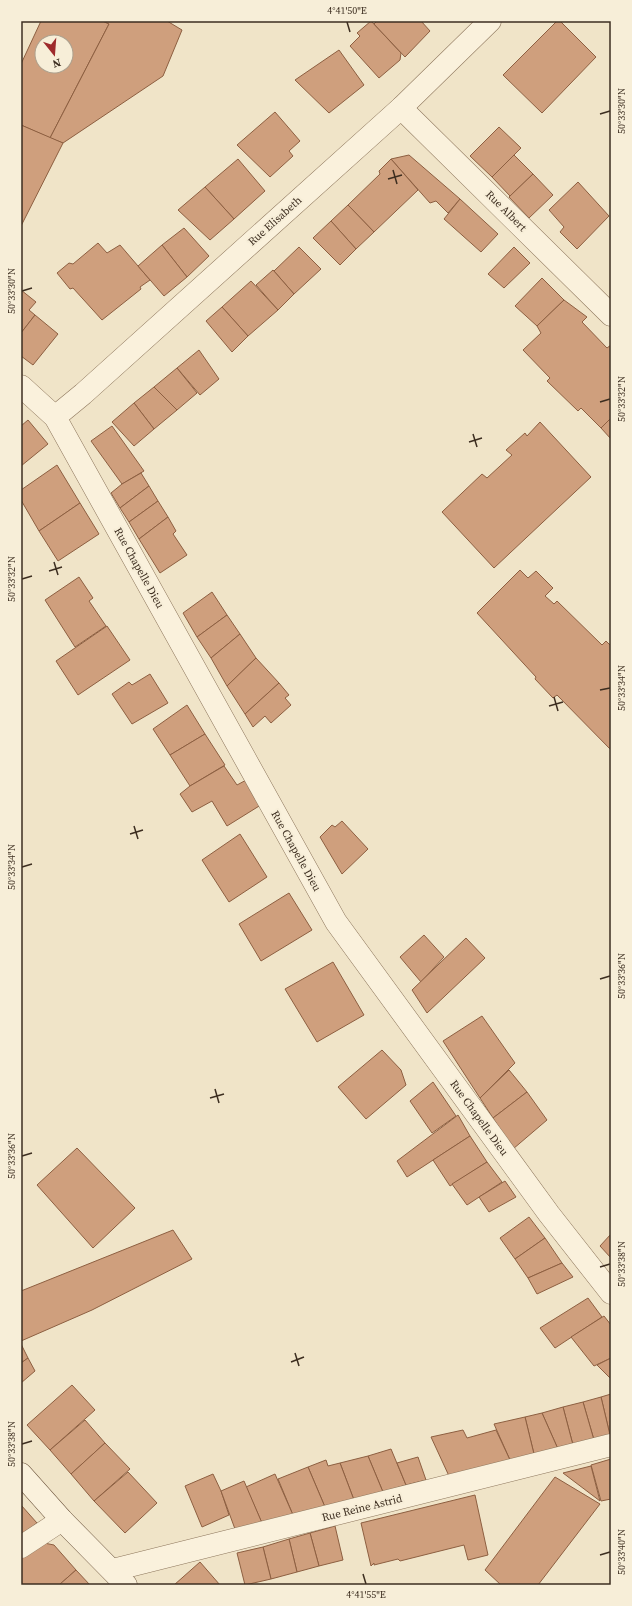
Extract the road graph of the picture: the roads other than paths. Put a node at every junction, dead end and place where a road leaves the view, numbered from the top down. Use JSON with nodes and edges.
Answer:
{"nodes":[{"id":1,"x":490,"y":21,"type":"edge"},
{"id":2,"x":401,"y":108,"type":"junction"},
{"id":3,"x":611,"y":315,"type":"edge"},
{"id":4,"x":21,"y":386,"type":"edge"},
{"id":5,"x":55,"y":417,"type":"junction"},
{"id":6,"x":611,"y":1293,"type":"edge"},
{"id":7,"x":611,"y":1445,"type":"edge"},
{"id":8,"x":21,"y":1474,"type":"edge"},
{"id":9,"x":62,"y":1520,"type":"junction"},
{"id":10,"x":21,"y":1547,"type":"edge"},
{"id":11,"x":119,"y":1578,"type":"edge"}],
"edges":[{"from":1,"to":2,"type":"street","name":"Rue Elisabeth"},
{"from":2,"to":3,"type":"street","name":"Rue Albert"},
{"from":2,"to":5,"type":"street","name":"Rue Elisabeth"},
{"from":4,"to":5,"type":"street","name":"Rue Chapelle Dieu"},
{"from":5,"to":6,"type":"street","name":"Rue Chapelle Dieu"},
{"from":7,"to":11,"type":"street","name":"Rue Reine Astrid"},
{"from":8,"to":9,"type":"street"},
{"from":9,"to":10,"type":"street"},
{"from":9,"to":11,"type":"street"}]}
